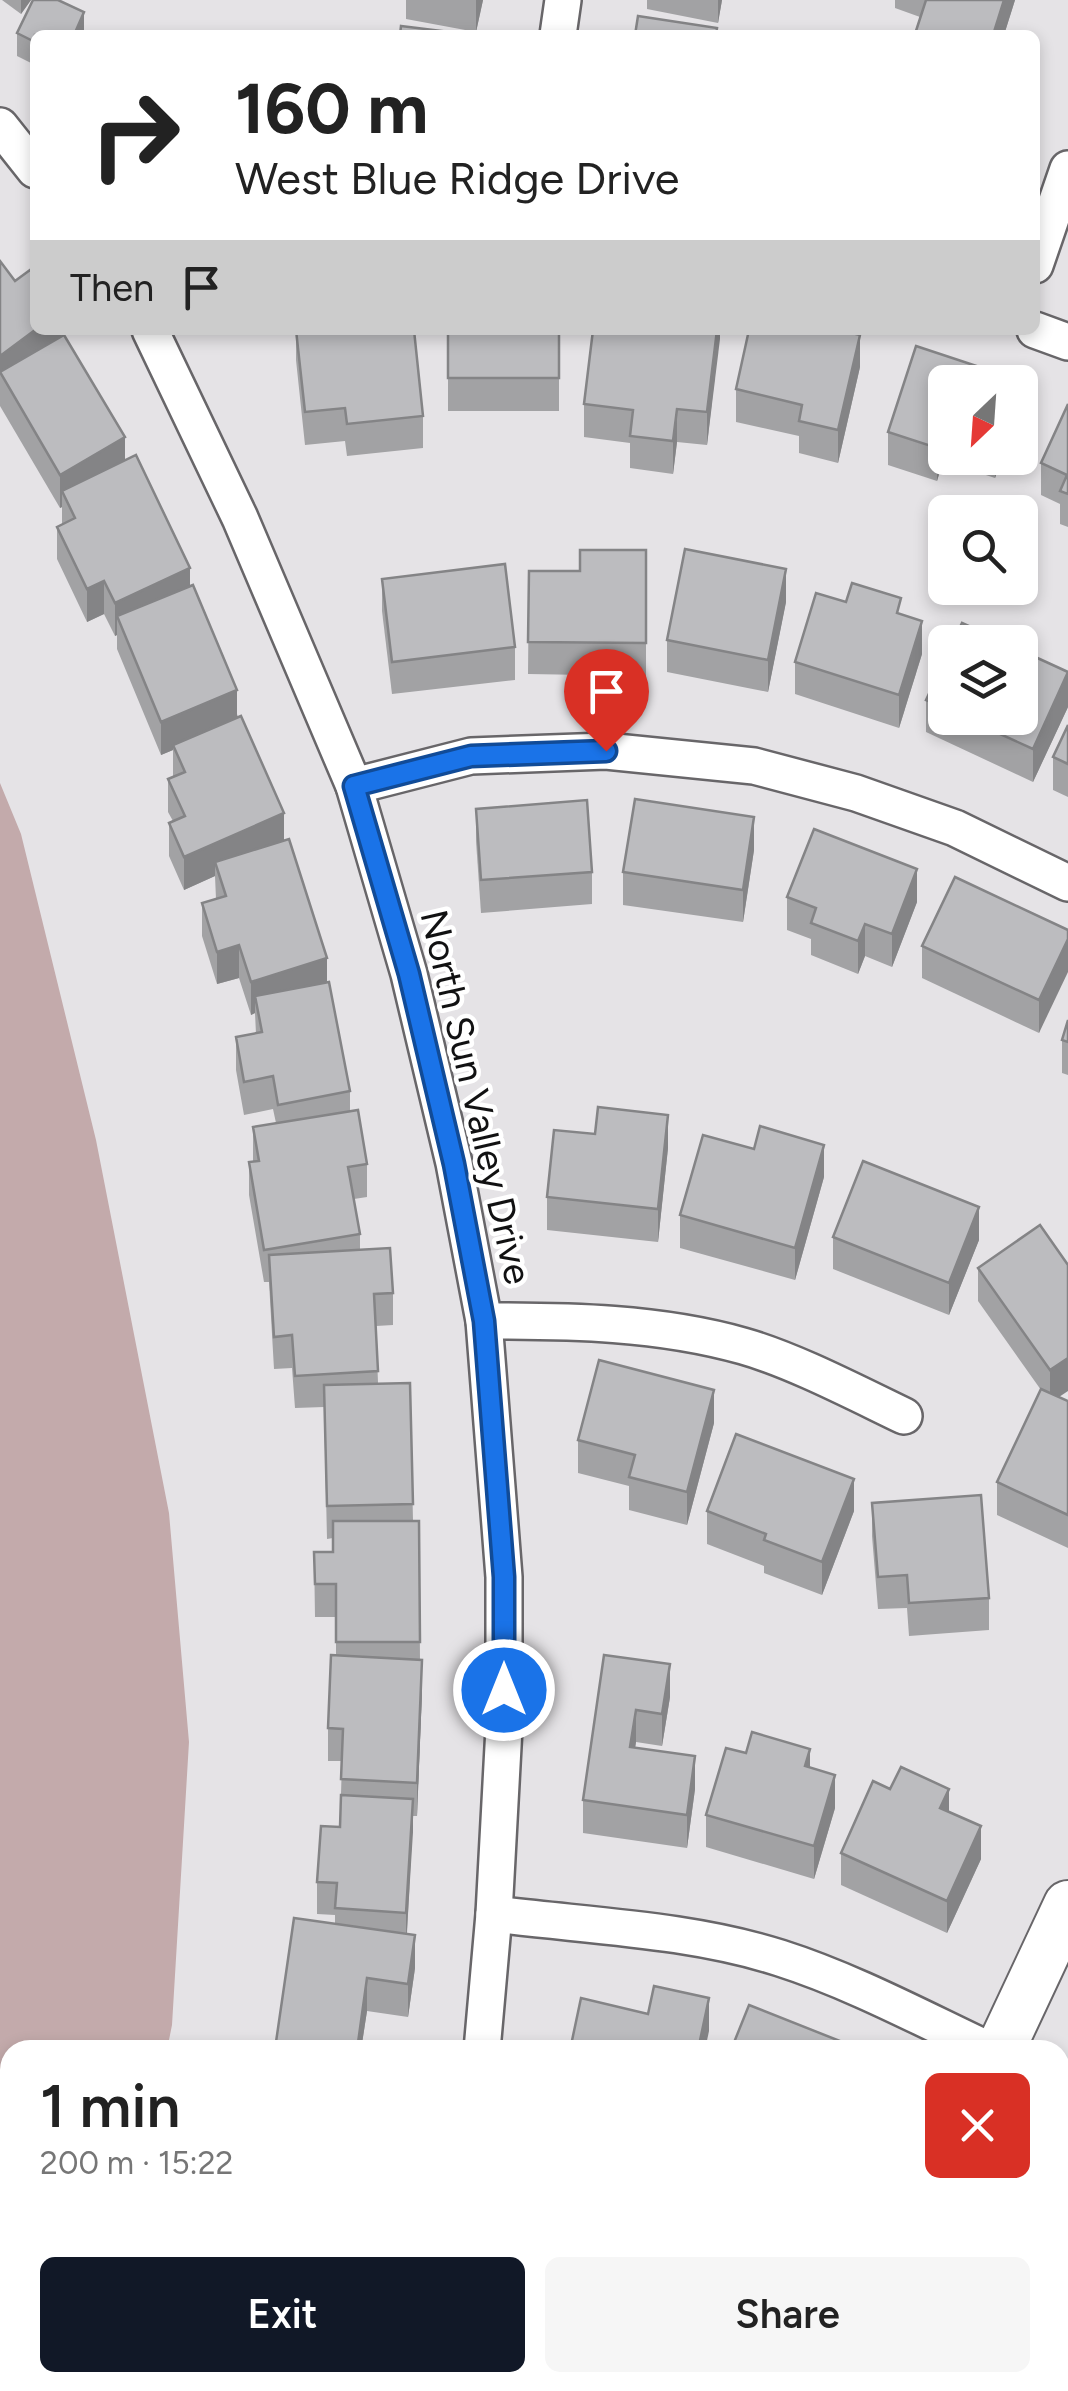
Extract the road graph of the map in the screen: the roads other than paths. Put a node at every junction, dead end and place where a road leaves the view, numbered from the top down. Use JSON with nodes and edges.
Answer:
{"nodes":[{"id":1,"x":564,"y":0,"type":"edge"},
{"id":2,"x":559,"y":30,"type":"edge"},
{"id":3,"x":0,"y":126,"type":"edge"},
{"id":4,"x":30,"y":164,"type":"edge"},
{"id":5,"x":1068,"y":169,"type":"edge"},
{"id":6,"x":1040,"y":250,"type":"edge"},
{"id":7,"x":1040,"y":332,"type":"edge"},
{"id":8,"x":152,"y":335,"type":"edge"},
{"id":9,"x":1068,"y":342,"type":"edge"},
{"id":10,"x":354,"y":786,"type":"junction"},
{"id":11,"x":1068,"y":883,"type":"edge"},
{"id":12,"x":484,"y":1321,"type":"junction"},
{"id":13,"x":904,"y":1416,"type":"dead end"},
{"id":14,"x":1068,"y":1905,"type":"edge"},
{"id":15,"x":494,"y":1914,"type":"junction"},
{"id":16,"x":483,"y":2040,"type":"edge"},
{"id":17,"x":969,"y":2040,"type":"edge"},
{"id":18,"x":1005,"y":2040,"type":"edge"}],
"edges":[{"from":1,"to":2,"type":"street"},
{"from":3,"to":4,"type":"street"},
{"from":5,"to":6,"type":"street"},
{"from":7,"to":9,"type":"street"},
{"from":8,"to":10,"type":"street","name":"North Sun Valley Drive"},
{"from":10,"to":11,"type":"street"},
{"from":10,"to":12,"type":"street","name":"North Sun Valley Drive"},
{"from":12,"to":13,"type":"street"},
{"from":12,"to":15,"type":"street","name":"North Sun Valley Drive"},
{"from":14,"to":18,"type":"main road"},
{"from":15,"to":16,"type":"street","name":"North Sun Valley Drive"},
{"from":15,"to":17,"type":"street"}]}
